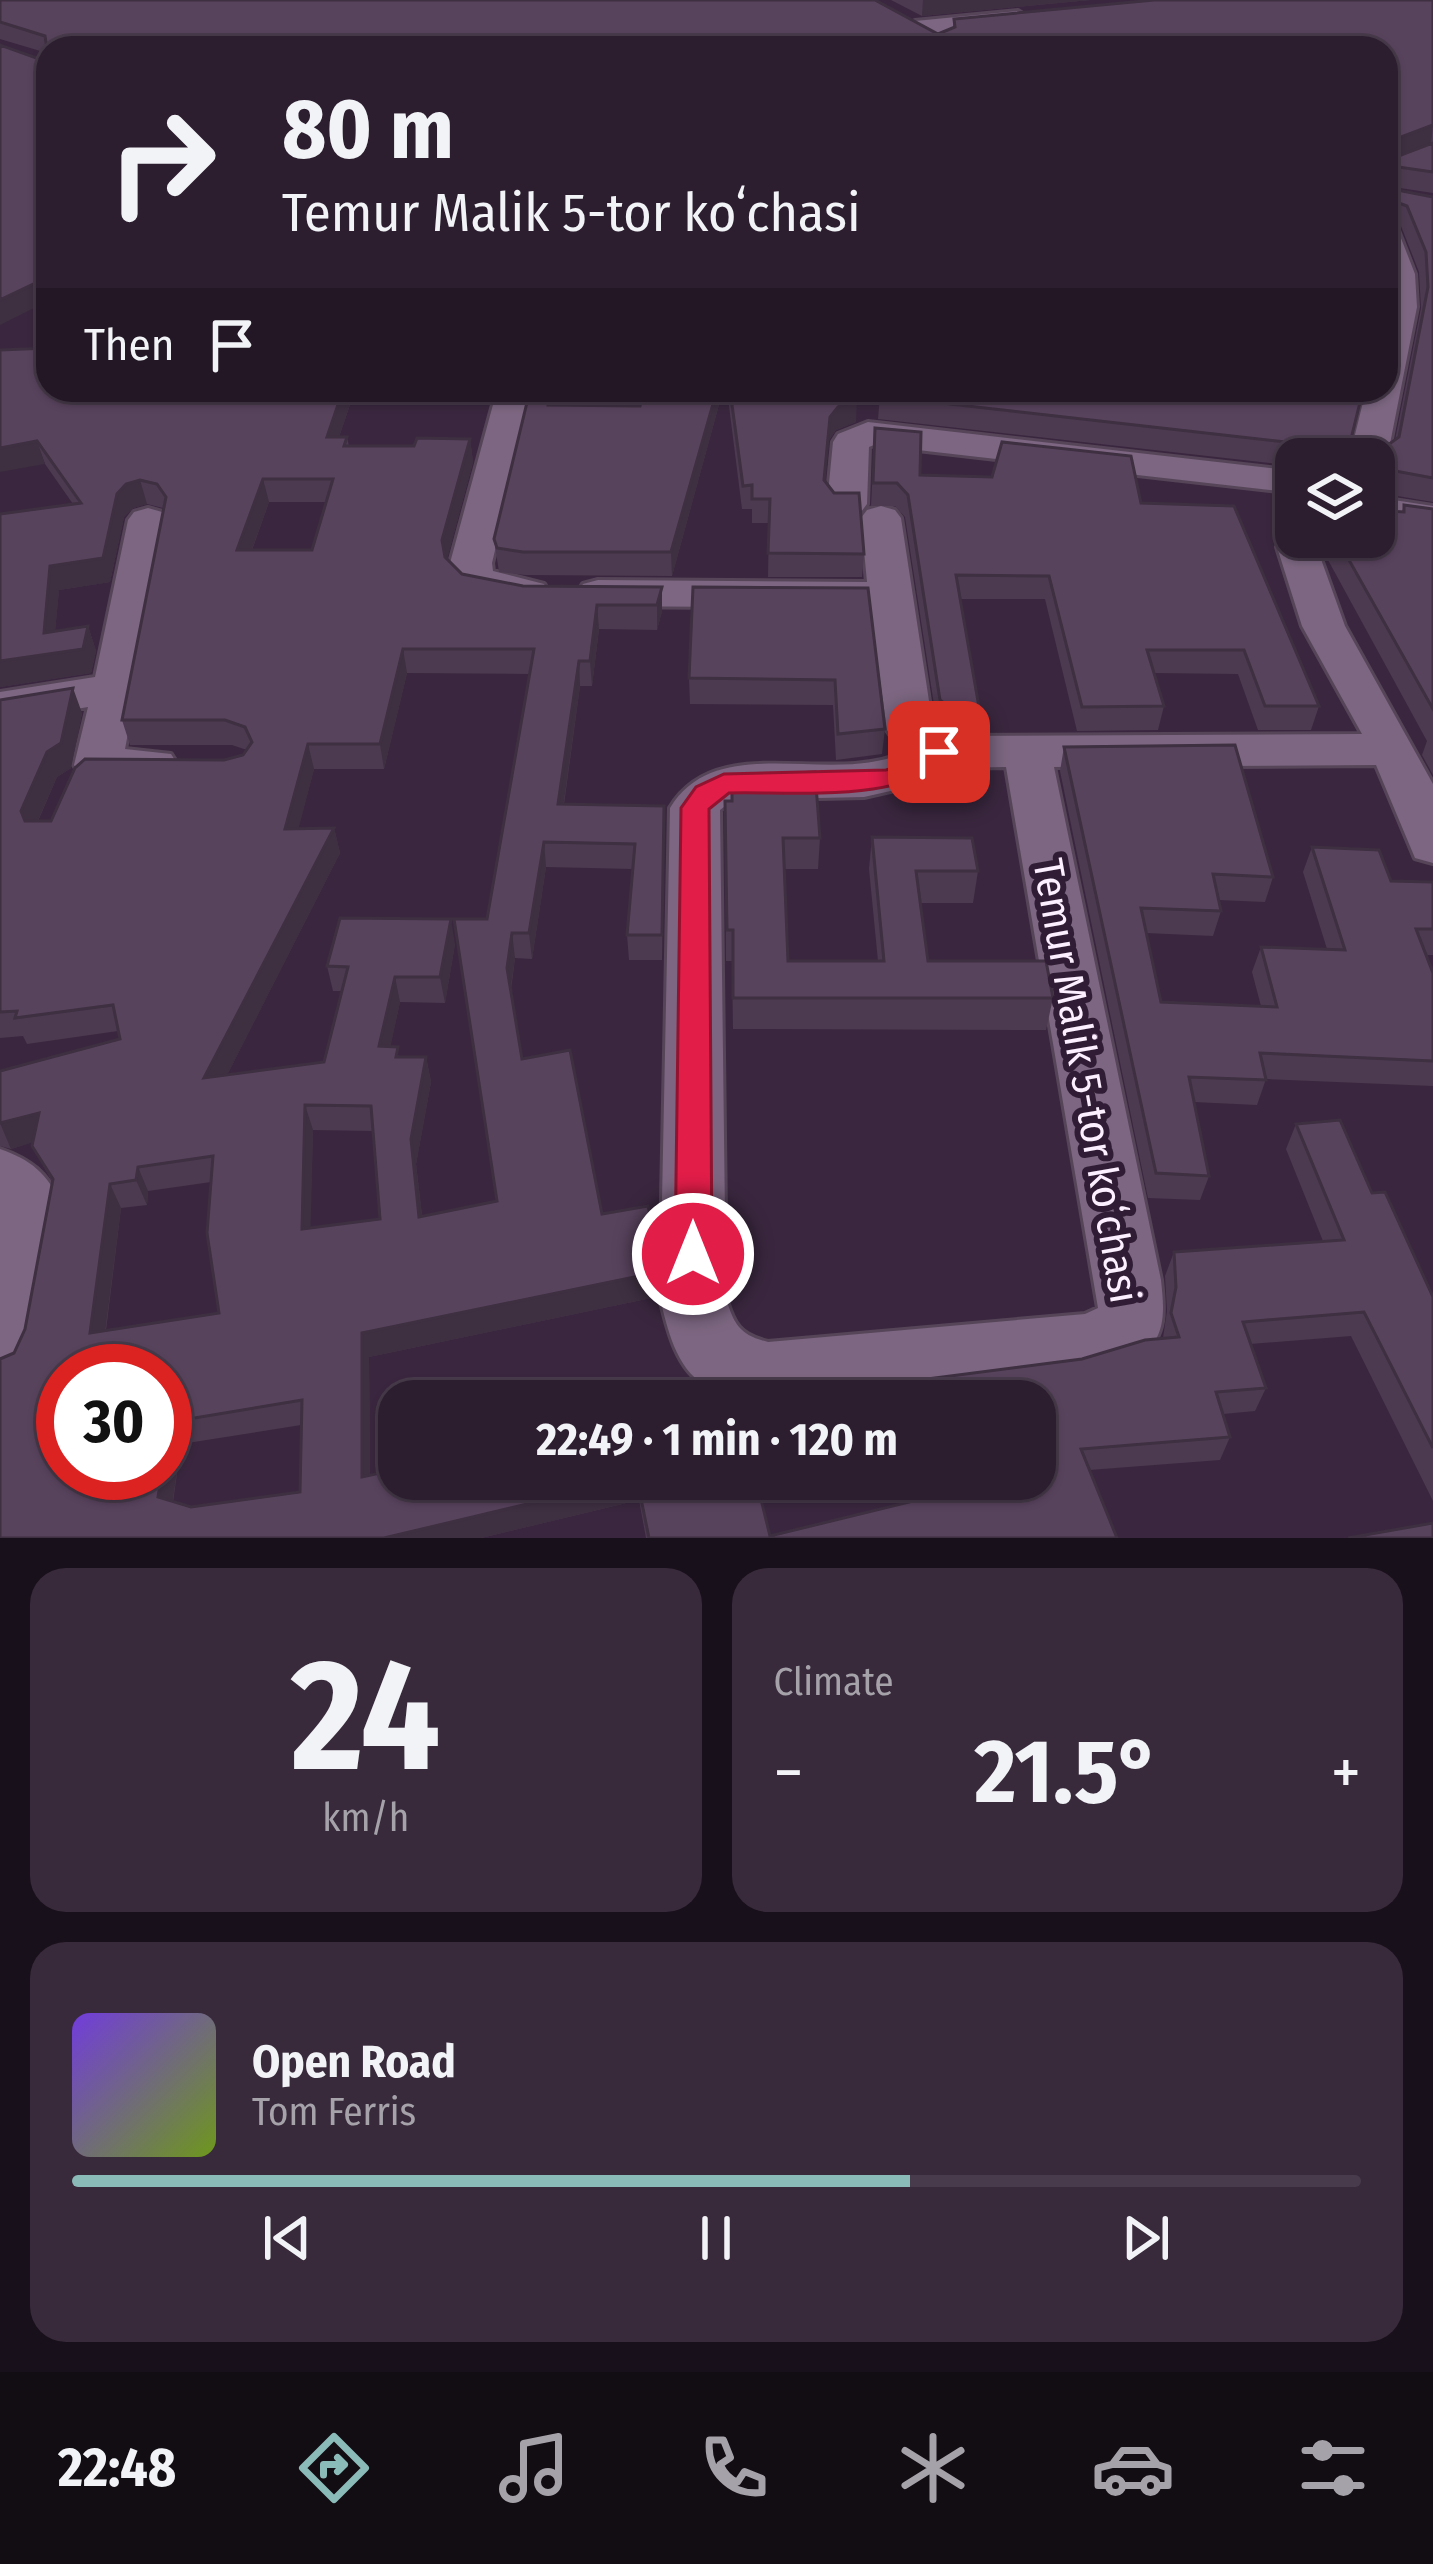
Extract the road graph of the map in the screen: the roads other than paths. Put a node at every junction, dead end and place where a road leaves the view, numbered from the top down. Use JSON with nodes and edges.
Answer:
{"nodes":[{"id":1,"x":891,"y":11,"type":"edge"},
{"id":2,"x":1049,"y":15,"type":"edge"},
{"id":3,"x":915,"y":28,"type":"junction"},
{"id":4,"x":931,"y":36,"type":"edge"},
{"id":5,"x":1398,"y":262,"type":"edge"},
{"id":6,"x":1398,"y":328,"type":"edge"},
{"id":7,"x":511,"y":402,"type":"edge"},
{"id":8,"x":1381,"y":402,"type":"edge"},
{"id":9,"x":1373,"y":438,"type":"edge"},
{"id":10,"x":1275,"y":480,"type":"edge"},
{"id":11,"x":1395,"y":512,"type":"edge"},
{"id":12,"x":1433,"y":518,"type":"edge"},
{"id":13,"x":148,"y":520,"type":"dead end"},
{"id":14,"x":1300,"y":558,"type":"edge"},
{"id":15,"x":890,"y":595,"type":"junction"},
{"id":16,"x":116,"y":688,"type":"junction"},
{"id":17,"x":0,"y":707,"type":"edge"},
{"id":18,"x":1393,"y":749,"type":"junction"},
{"id":19,"x":939,"y":752,"type":"junction"},
{"id":20,"x":1027,"y":752,"type":"junction"},
{"id":21,"x":209,"y":765,"type":"edge"},
{"id":22,"x":1433,"y":845,"type":"edge"},
{"id":23,"x":0,"y":1176,"type":"edge"},
{"id":24,"x":0,"y":1352,"type":"edge"}],
"edges":[{"from":1,"to":3,"type":"street"},
{"from":2,"to":3,"type":"street"},
{"from":3,"to":4,"type":"street"},
{"from":5,"to":6,"type":"street"},
{"from":7,"to":15,"type":"street"},
{"from":8,"to":9,"type":"street"},
{"from":10,"to":15,"type":"street"},
{"from":11,"to":12,"type":"street"},
{"from":13,"to":16,"type":"street"},
{"from":14,"to":18,"type":"street"},
{"from":15,"to":19,"type":"street"},
{"from":16,"to":17,"type":"street"},
{"from":16,"to":21,"type":"street"},
{"from":18,"to":20,"type":"street"},
{"from":18,"to":22,"type":"street"},
{"from":19,"to":20,"type":"street"},
{"from":19,"to":20,"type":"street","name":"Temur Malik 5-tor koʻchasi"},
{"from":23,"to":24,"type":"street"}]}
